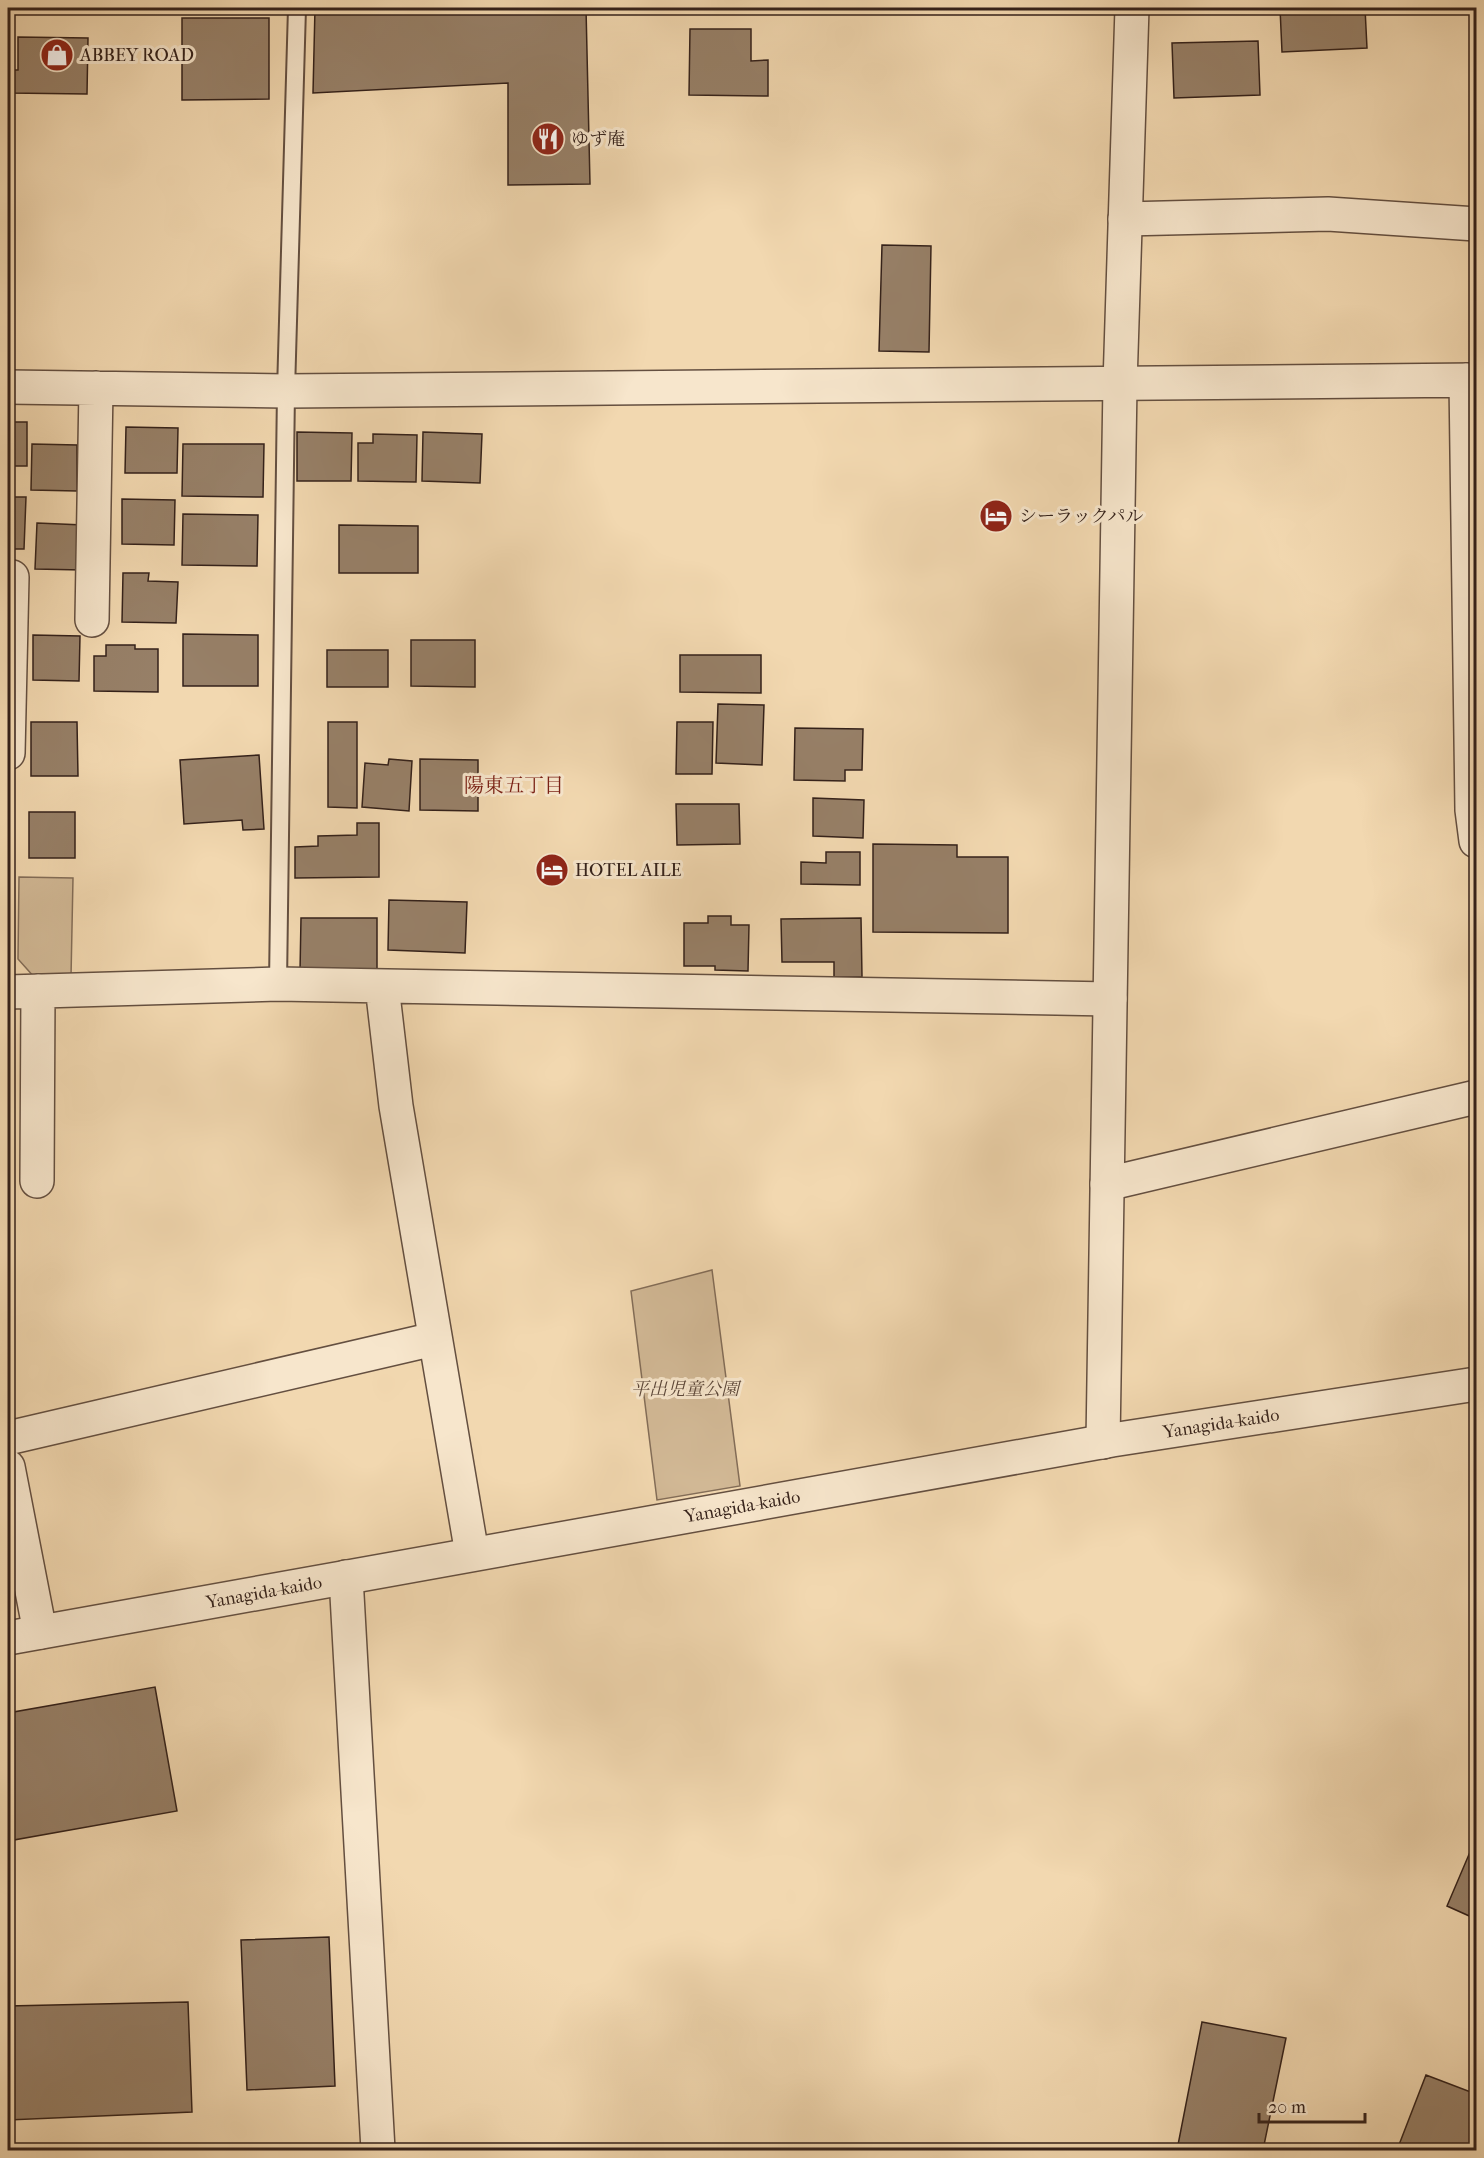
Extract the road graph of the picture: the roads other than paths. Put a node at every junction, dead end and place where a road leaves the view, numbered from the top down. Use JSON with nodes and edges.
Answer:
{"nodes":[{"id":1,"x":297,"y":8,"type":"edge"},
{"id":2,"x":1132,"y":8,"type":"edge"},
{"id":3,"x":1125,"y":219,"type":"junction"},
{"id":4,"x":1476,"y":224,"type":"edge"},
{"id":5,"x":1471,"y":380,"type":"edge"},
{"id":6,"x":1120,"y":384,"type":"junction"},
{"id":7,"x":8,"y":387,"type":"edge"},
{"id":8,"x":96,"y":388,"type":"junction"},
{"id":9,"x":286,"y":391,"type":"junction"},
{"id":10,"x":8,"y":577,"type":"edge"},
{"id":11,"x":92,"y":620,"type":"dead end"},
{"id":12,"x":8,"y":753,"type":"edge"},
{"id":13,"x":1476,"y":841,"type":"edge"},
{"id":14,"x":278,"y":984,"type":"junction"},
{"id":15,"x":382,"y":986,"type":"junction"},
{"id":16,"x":23,"y":992,"type":"edge"},
{"id":17,"x":1110,"y":999,"type":"junction"},
{"id":18,"x":1476,"y":1098,"type":"edge"},
{"id":19,"x":38,"y":1181,"type":"dead end"},
{"id":20,"x":1107,"y":1184,"type":"junction"},
{"id":21,"x":434,"y":1339,"type":"junction"},
{"id":22,"x":1476,"y":1384,"type":"edge"},
{"id":23,"x":8,"y":1438,"type":"edge"},
{"id":24,"x":1102,"y":1442,"type":"junction"},
{"id":25,"x":8,"y":1467,"type":"edge"},
{"id":26,"x":472,"y":1554,"type":"junction"},
{"id":27,"x":346,"y":1577,"type":"junction"},
{"id":28,"x":40,"y":1632,"type":"junction"},
{"id":29,"x":8,"y":1638,"type":"edge"},
{"id":30,"x":378,"y":2151,"type":"edge"}],
"edges":[{"from":1,"to":9,"type":"lane"},
{"from":2,"to":3,"type":"street"},
{"from":3,"to":4,"type":"street"},
{"from":3,"to":6,"type":"street"},
{"from":5,"to":6,"type":"street"},
{"from":5,"to":13,"type":"street"},
{"from":6,"to":9,"type":"street"},
{"from":6,"to":17,"type":"street"},
{"from":7,"to":8,"type":"street"},
{"from":8,"to":9,"type":"street"},
{"from":8,"to":11,"type":"street"},
{"from":9,"to":14,"type":"lane"},
{"from":10,"to":12,"type":"street"},
{"from":14,"to":15,"type":"street"},
{"from":14,"to":16,"type":"street"},
{"from":15,"to":17,"type":"street"},
{"from":15,"to":21,"type":"street"},
{"from":16,"to":19,"type":"street"},
{"from":17,"to":20,"type":"street"},
{"from":18,"to":20,"type":"street"},
{"from":20,"to":24,"type":"street"},
{"from":21,"to":23,"type":"street"},
{"from":21,"to":26,"type":"street"},
{"from":22,"to":24,"type":"street","name":"Yanagida-kaido"},
{"from":24,"to":26,"type":"street","name":"Yanagida-kaido"},
{"from":25,"to":28,"type":"street"},
{"from":26,"to":27,"type":"street","name":"Yanagida-kaido"},
{"from":27,"to":28,"type":"street","name":"Yanagida-kaido"},
{"from":27,"to":30,"type":"street"},
{"from":28,"to":29,"type":"street","name":"Yanagida-kaido"}]}
